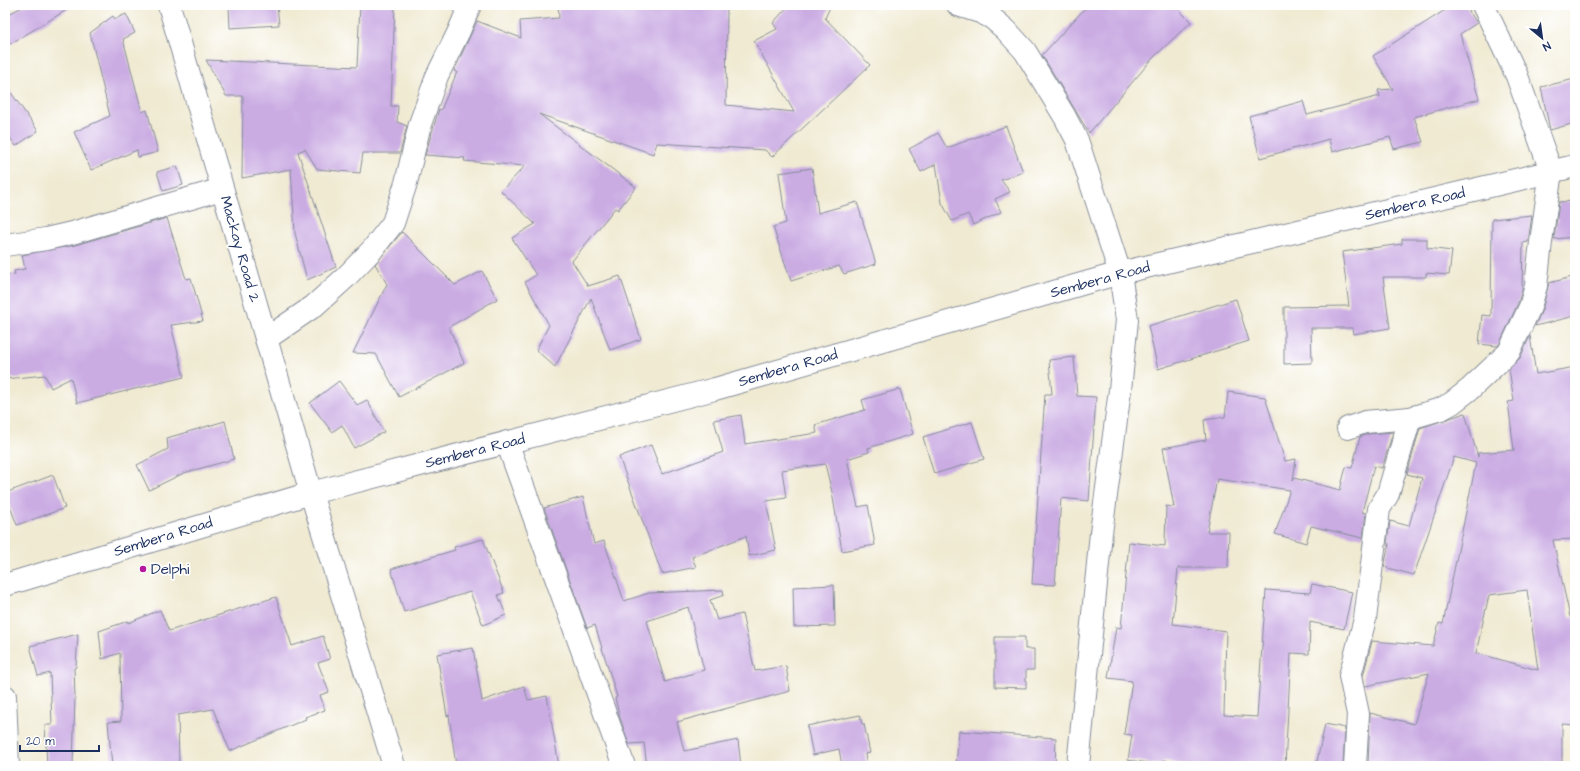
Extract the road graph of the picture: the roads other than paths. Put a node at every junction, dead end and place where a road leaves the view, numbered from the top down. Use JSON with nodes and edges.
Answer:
{"nodes":[{"id":1,"x":169,"y":5,"type":"edge"},
{"id":2,"x":470,"y":5,"type":"edge"},
{"id":3,"x":958,"y":5,"type":"edge"},
{"id":4,"x":1483,"y":5,"type":"edge"},
{"id":5,"x":984,"y":9,"type":"edge"},
{"id":6,"x":1575,"y":166,"type":"edge"},
{"id":7,"x":1551,"y":172,"type":"junction"},
{"id":8,"x":222,"y":189,"type":"junction"},
{"id":9,"x":5,"y":245,"type":"edge"},
{"id":10,"x":1120,"y":273,"type":"junction"},
{"id":11,"x":266,"y":339,"type":"junction"},
{"id":12,"x":1410,"y":418,"type":"junction"},
{"id":13,"x":1348,"y":428,"type":"dead end"},
{"id":14,"x":507,"y":442,"type":"junction"},
{"id":15,"x":311,"y":493,"type":"junction"},
{"id":16,"x":5,"y":585,"type":"edge"},
{"id":17,"x":5,"y":696,"type":"edge"},
{"id":18,"x":8,"y":766,"type":"edge"},
{"id":19,"x":394,"y":766,"type":"edge"},
{"id":20,"x":624,"y":766,"type":"edge"},
{"id":21,"x":1078,"y":766,"type":"edge"},
{"id":22,"x":1355,"y":766,"type":"edge"}],
"edges":[{"from":1,"to":8,"type":"street","name":"Mackay Road 2"},
{"from":2,"to":11,"type":"street"},
{"from":3,"to":5,"type":"street"},
{"from":4,"to":7,"type":"street"},
{"from":5,"to":10,"type":"street"},
{"from":6,"to":7,"type":"street","name":"Sembera Road"},
{"from":7,"to":10,"type":"street","name":"Sembera Road"},
{"from":7,"to":12,"type":"street"},
{"from":8,"to":9,"type":"street"},
{"from":8,"to":11,"type":"street","name":"Mackay Road 2"},
{"from":10,"to":14,"type":"street","name":"Sembera Road"},
{"from":10,"to":21,"type":"street"},
{"from":11,"to":15,"type":"street","name":"Mackay Road 2"},
{"from":12,"to":13,"type":"street"},
{"from":12,"to":22,"type":"street"},
{"from":14,"to":15,"type":"street","name":"Sembera Road"},
{"from":14,"to":20,"type":"street"},
{"from":15,"to":16,"type":"street","name":"Sembera Road"},
{"from":15,"to":19,"type":"street","name":"Mackay Road 2"},
{"from":17,"to":18,"type":"street"}]}
